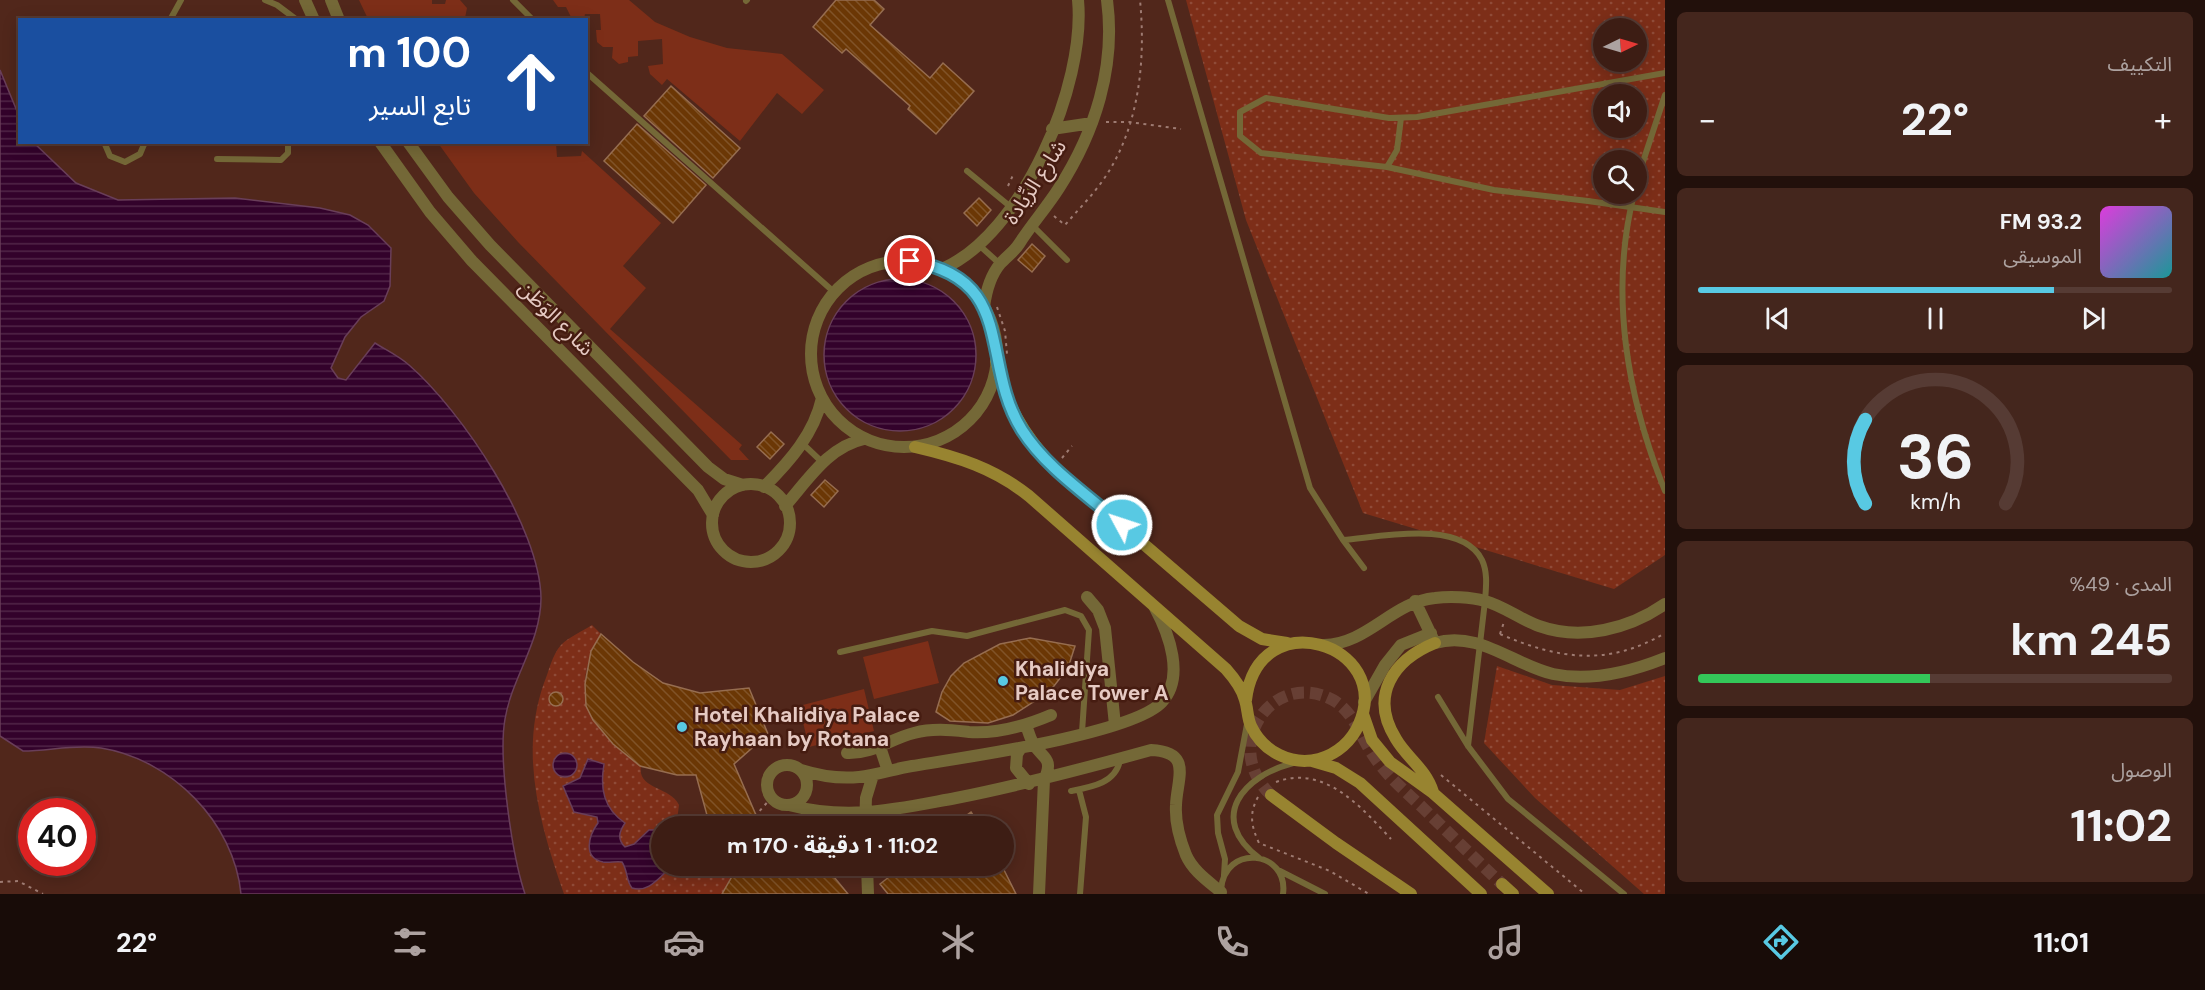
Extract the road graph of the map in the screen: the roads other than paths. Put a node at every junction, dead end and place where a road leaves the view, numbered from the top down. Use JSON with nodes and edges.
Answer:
{"nodes":[{"id":1,"x":181,"y":0,"type":"edge"},
{"id":2,"x":265,"y":0,"type":"edge"},
{"id":3,"x":306,"y":0,"type":"edge"},
{"id":4,"x":331,"y":0,"type":"edge"},
{"id":5,"x":513,"y":0,"type":"edge"},
{"id":6,"x":1078,"y":0,"type":"edge"},
{"id":7,"x":1107,"y":0,"type":"edge"},
{"id":8,"x":1168,"y":0,"type":"edge"},
{"id":9,"x":171,"y":18,"type":"edge"},
{"id":10,"x":294,"y":18,"type":"edge"},
{"id":11,"x":313,"y":18,"type":"edge"},
{"id":12,"x":338,"y":18,"type":"edge"},
{"id":13,"x":530,"y":18,"type":"edge"},
{"id":14,"x":1665,"y":73,"type":"edge"},
{"id":15,"x":588,"y":74,"type":"edge"},
{"id":16,"x":1665,"y":95,"type":"edge"},
{"id":17,"x":1401,"y":117,"type":"junction"},
{"id":18,"x":1092,"y":123,"type":"junction"},
{"id":19,"x":1052,"y":129,"type":"junction"},
{"id":20,"x":105,"y":144,"type":"edge"},
{"id":21,"x":144,"y":144,"type":"edge"},
{"id":22,"x":288,"y":144,"type":"edge"},
{"id":23,"x":381,"y":144,"type":"edge"},
{"id":24,"x":409,"y":144,"type":"edge"},
{"id":25,"x":1647,"y":150,"type":"edge"},
{"id":26,"x":217,"y":159,"type":"dead end"},
{"id":27,"x":1387,"y":167,"type":"junction"},
{"id":28,"x":967,"y":171,"type":"dead end"},
{"id":29,"x":1632,"y":204,"type":"edge"},
{"id":30,"x":1012,"y":208,"type":"junction"},
{"id":31,"x":1665,"y":212,"type":"edge"},
{"id":32,"x":1032,"y":225,"type":"junction"},
{"id":33,"x":980,"y":246,"type":"junction"},
{"id":34,"x":1067,"y":260,"type":"dead end"},
{"id":35,"x":1000,"y":264,"type":"junction"},
{"id":36,"x":942,"y":269,"type":"junction"},
{"id":37,"x":834,"y":292,"type":"junction"},
{"id":38,"x":989,"y":304,"type":"junction"},
{"id":39,"x":1002,"y":359,"type":"junction"},
{"id":40,"x":822,"y":398,"type":"junction"},
{"id":41,"x":864,"y":439,"type":"junction"},
{"id":42,"x":803,"y":444,"type":"junction"},
{"id":43,"x":915,"y":447,"type":"junction"},
{"id":44,"x":823,"y":463,"type":"junction"},
{"id":45,"x":743,"y":485,"type":"junction"},
{"id":46,"x":764,"y":487,"type":"junction"},
{"id":47,"x":1665,"y":491,"type":"edge"},
{"id":48,"x":785,"y":506,"type":"junction"},
{"id":49,"x":713,"y":514,"type":"junction"},
{"id":50,"x":1343,"y":540,"type":"junction"},
{"id":51,"x":1364,"y":568,"type":"dead end"},
{"id":52,"x":1087,"y":597,"type":"dead end"},
{"id":53,"x":1415,"y":601,"type":"junction"},
{"id":54,"x":1485,"y":601,"type":"junction"},
{"id":55,"x":1665,"y":604,"type":"edge"},
{"id":56,"x":1155,"y":607,"type":"junction"},
{"id":57,"x":1433,"y":638,"type":"junction"},
{"id":58,"x":1294,"y":642,"type":"junction"},
{"id":59,"x":1324,"y":645,"type":"junction"},
{"id":60,"x":1481,"y":645,"type":"junction"},
{"id":61,"x":840,"y":652,"type":"dead end"},
{"id":62,"x":1665,"y":658,"type":"edge"},
{"id":63,"x":1438,"y":697,"type":"dead end"},
{"id":64,"x":1246,"y":700,"type":"junction"},
{"id":65,"x":1364,"y":707,"type":"junction"},
{"id":66,"x":1247,"y":714,"type":"junction"},
{"id":67,"x":1051,"y":715,"type":"dead end"},
{"id":68,"x":1026,"y":725,"type":"junction"},
{"id":69,"x":1115,"y":725,"type":"junction"},
{"id":70,"x":1082,"y":732,"type":"junction"},
{"id":71,"x":1034,"y":745,"type":"junction"},
{"id":72,"x":1468,"y":746,"type":"junction"},
{"id":73,"x":880,"y":747,"type":"junction"},
{"id":74,"x":1021,"y":748,"type":"junction"},
{"id":75,"x":848,"y":753,"type":"dead end"},
{"id":76,"x":1120,"y":760,"type":"junction"},
{"id":77,"x":1305,"y":761,"type":"junction"},
{"id":78,"x":801,"y":770,"type":"junction"},
{"id":79,"x":888,"y":771,"type":"junction"},
{"id":80,"x":873,"y":775,"type":"junction"},
{"id":81,"x":1044,"y":780,"type":"junction"},
{"id":82,"x":1029,"y":784,"type":"junction"},
{"id":83,"x":1433,"y":793,"type":"junction"},
{"id":84,"x":1272,"y":795,"type":"tunnel mouth"},
{"id":85,"x":789,"y":805,"type":"junction"},
{"id":86,"x":842,"y":816,"type":"edge"},
{"id":87,"x":864,"y":816,"type":"edge"},
{"id":88,"x":882,"y":816,"type":"edge"},
{"id":89,"x":1259,"y":858,"type":"junction"},
{"id":90,"x":1278,"y":870,"type":"junction"},
{"id":91,"x":1224,"y":875,"type":"junction"},
{"id":92,"x":867,"y":876,"type":"edge"},
{"id":93,"x":1502,"y":884,"type":"tunnel mouth"},
{"id":94,"x":1222,"y":893,"type":"edge"},
{"id":95,"x":868,"y":894,"type":"edge"},
{"id":96,"x":1039,"y":894,"type":"edge"},
{"id":97,"x":1080,"y":894,"type":"edge"},
{"id":98,"x":1283,"y":894,"type":"edge"},
{"id":99,"x":1324,"y":894,"type":"edge"},
{"id":100,"x":1411,"y":894,"type":"edge"},
{"id":101,"x":1481,"y":894,"type":"edge"},
{"id":102,"x":1513,"y":894,"type":"edge"},
{"id":103,"x":1548,"y":894,"type":"edge"},
{"id":104,"x":1624,"y":894,"type":"edge"}],
"edges":[{"from":1,"to":9,"type":"lane"},
{"from":2,"to":10,"type":"lane"},
{"from":3,"to":11,"type":"street"},
{"from":4,"to":12,"type":"street"},
{"from":5,"to":13,"type":"lane"},
{"from":6,"to":19,"type":"street","name":"شارع الرِّيادة"},
{"from":7,"to":18,"type":"street","name":"شارع الرِّيادة"},
{"from":8,"to":50,"type":"lane"},
{"from":14,"to":17,"type":"lane"},
{"from":15,"to":37,"type":"lane"},
{"from":16,"to":25,"type":"lane"},
{"from":17,"to":27,"type":"lane"},
{"from":17,"to":27,"type":"lane"},
{"from":18,"to":19,"type":"street"},
{"from":18,"to":32,"type":"street","name":"شارع الرِّيادة"},
{"from":19,"to":30,"type":"street","name":"شارع الرِّيادة"},
{"from":20,"to":21,"type":"lane"},
{"from":22,"to":26,"type":"lane"},
{"from":23,"to":49,"type":"street","name":"شارع الوَطَن"},
{"from":24,"to":45,"type":"street","name":"شارع الوَطَن"},
{"from":27,"to":31,"type":"lane","bridge":true},
{"from":28,"to":30,"type":"lane"},
{"from":29,"to":47,"type":"lane"},
{"from":30,"to":33,"type":"street","name":"شارع الرِّيادة"},
{"from":32,"to":34,"type":"lane"},
{"from":32,"to":35,"type":"street","name":"شارع الرِّيادة"},
{"from":33,"to":35,"type":"lane"},
{"from":33,"to":36,"type":"street","name":"شارع الرِّيادة"},
{"from":35,"to":38,"type":"street","name":"شارع الرِّيادة"},
{"from":36,"to":37,"type":"street"},
{"from":36,"to":38,"type":"street"},
{"from":37,"to":40,"type":"street"},
{"from":38,"to":39,"type":"street"},
{"from":39,"to":43,"type":"street"},
{"from":39,"to":58,"type":"street"},
{"from":40,"to":41,"type":"street"},
{"from":40,"to":42,"type":"street"},
{"from":41,"to":43,"type":"street"},
{"from":41,"to":44,"type":"street"},
{"from":42,"to":44,"type":"lane"},
{"from":42,"to":46,"type":"street"},
{"from":43,"to":56,"type":"street"},
{"from":44,"to":48,"type":"street"},
{"from":45,"to":46,"type":"street"},
{"from":45,"to":49,"type":"street"},
{"from":46,"to":48,"type":"street"},
{"from":48,"to":49,"type":"street"},
{"from":50,"to":51,"type":"lane"},
{"from":50,"to":54,"type":"lane"},
{"from":52,"to":69,"type":"street"},
{"from":53,"to":54,"type":"street"},
{"from":53,"to":57,"type":"street"},
{"from":53,"to":59,"type":"street"},
{"from":54,"to":55,"type":"street"},
{"from":54,"to":60,"type":"lane"},
{"from":56,"to":64,"type":"street"},
{"from":56,"to":69,"type":"street"},
{"from":57,"to":60,"type":"street"},
{"from":57,"to":65,"type":"street"},
{"from":57,"to":83,"type":"street"},
{"from":58,"to":59,"type":"street"},
{"from":58,"to":64,"type":"street"},
{"from":59,"to":65,"type":"street"},
{"from":60,"to":62,"type":"street"},
{"from":60,"to":72,"type":"lane"},
{"from":61,"to":70,"type":"lane"},
{"from":63,"to":72,"type":"lane"},
{"from":64,"to":66,"type":"street"},
{"from":65,"to":77,"type":"street"},
{"from":65,"to":83,"type":"street"},
{"from":66,"to":77,"type":"street"},
{"from":66,"to":91,"type":"lane"},
{"from":67,"to":68,"type":"street"},
{"from":68,"to":71,"type":"street"},
{"from":68,"to":73,"type":"street"},
{"from":69,"to":70,"type":"street"},
{"from":70,"to":71,"type":"street"},
{"from":71,"to":74,"type":"street"},
{"from":71,"to":81,"type":"street"},
{"from":72,"to":104,"type":"lane"},
{"from":73,"to":75,"type":"street"},
{"from":73,"to":79,"type":"street"},
{"from":74,"to":79,"type":"street"},
{"from":74,"to":82,"type":"street"},
{"from":76,"to":81,"type":"street"},
{"from":76,"to":94,"type":"street"},
{"from":76,"to":97,"type":"lane"},
{"from":77,"to":89,"type":"lane"},
{"from":77,"to":101,"type":"street"},
{"from":78,"to":80,"type":"street"},
{"from":78,"to":85,"type":"street"},
{"from":78,"to":85,"type":"street"},
{"from":79,"to":80,"type":"street"},
{"from":80,"to":87,"type":"street"},
{"from":81,"to":82,"type":"street"},
{"from":81,"to":96,"type":"street"},
{"from":82,"to":88,"type":"street"},
{"from":83,"to":103,"type":"street"},
{"from":84,"to":100,"type":"street"},
{"from":85,"to":86,"type":"street"},
{"from":89,"to":90,"type":"lane"},
{"from":89,"to":91,"type":"lane"},
{"from":90,"to":98,"type":"lane"},
{"from":90,"to":99,"type":"lane"},
{"from":91,"to":94,"type":"lane"},
{"from":92,"to":95,"type":"street"},
{"from":93,"to":102,"type":"street"}]}
